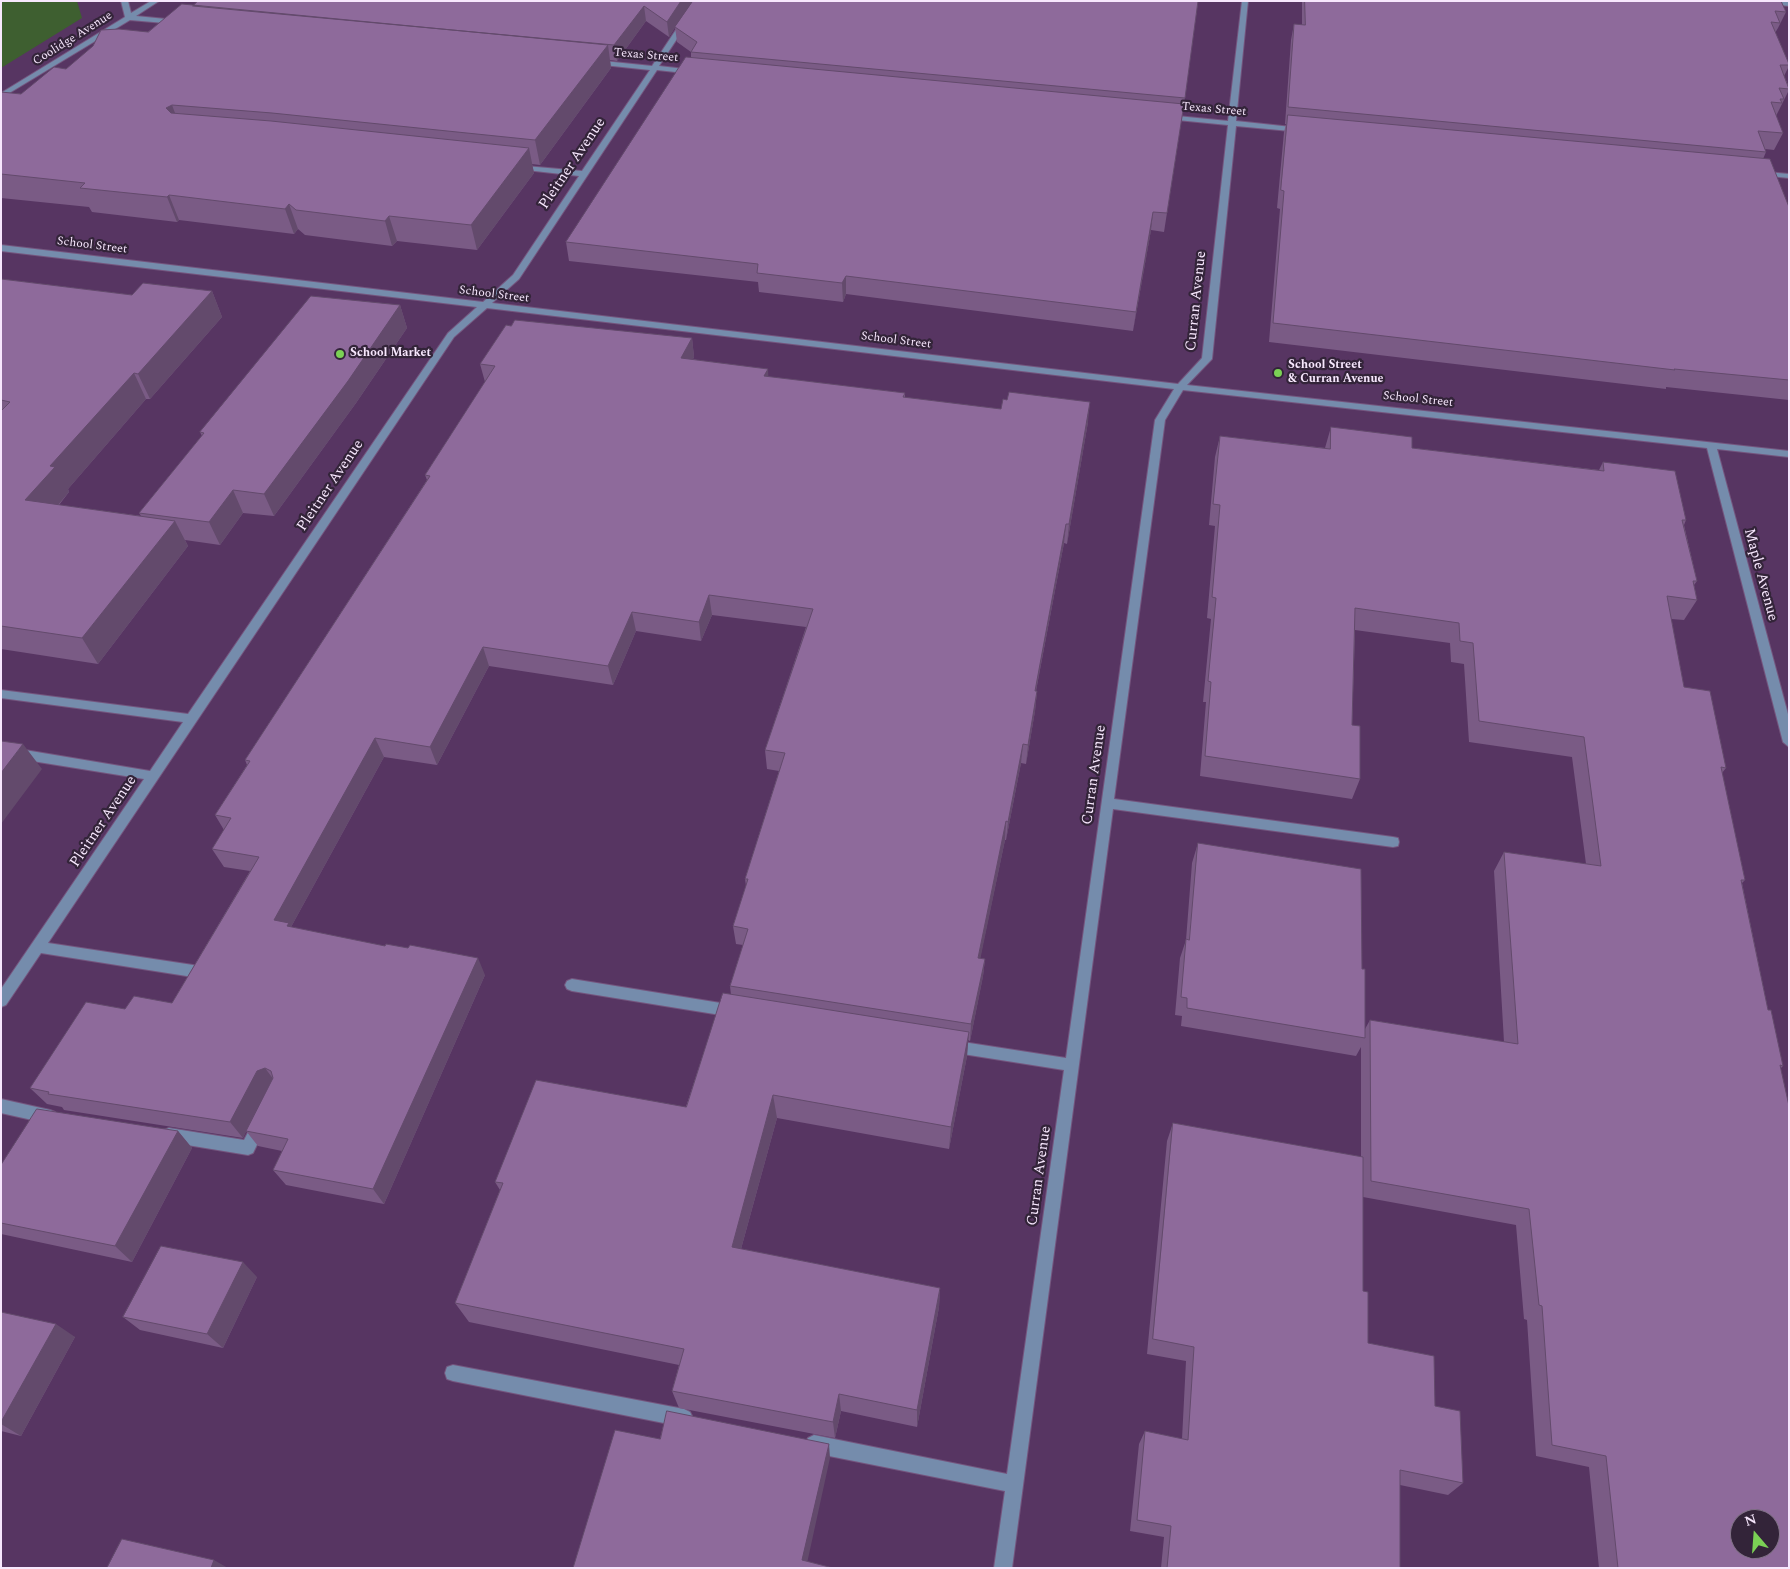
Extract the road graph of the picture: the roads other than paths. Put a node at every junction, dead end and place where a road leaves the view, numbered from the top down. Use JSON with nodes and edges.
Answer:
{"nodes":[{"id":1,"x":124,"y":1,"type":"edge"},
{"id":2,"x":156,"y":1,"type":"edge"},
{"id":3,"x":699,"y":1,"type":"edge"},
{"id":4,"x":1245,"y":1,"type":"edge"},
{"id":5,"x":1760,"y":1,"type":"edge"},
{"id":6,"x":1789,"y":4,"type":"edge"},
{"id":7,"x":129,"y":18,"type":"junction"},
{"id":8,"x":187,"y":24,"type":"edge"},
{"id":9,"x":587,"y":62,"type":"edge"},
{"id":10,"x":655,"y":68,"type":"junction"},
{"id":11,"x":704,"y":73,"type":"edge"},
{"id":12,"x":1,"y":96,"type":"edge"},
{"id":13,"x":1154,"y":116,"type":"edge"},
{"id":14,"x":1232,"y":123,"type":"junction"},
{"id":15,"x":1312,"y":131,"type":"edge"},
{"id":16,"x":507,"y":166,"type":"edge"},
{"id":17,"x":1749,"y":172,"type":"edge"},
{"id":18,"x":584,"y":174,"type":"junction"},
{"id":19,"x":1789,"y":176,"type":"edge"},
{"id":20,"x":1,"y":248,"type":"edge"},
{"id":21,"x":483,"y":306,"type":"junction"},
{"id":22,"x":1180,"y":387,"type":"junction"},
{"id":23,"x":1711,"y":445,"type":"junction"},
{"id":24,"x":1789,"y":454,"type":"edge"},
{"id":25,"x":1,"y":694,"type":"edge"},
{"id":26,"x":192,"y":719,"type":"junction"},
{"id":27,"x":1789,"y":742,"type":"edge"},
{"id":28,"x":1,"y":751,"type":"edge"},
{"id":29,"x":153,"y":776,"type":"junction"},
{"id":30,"x":1108,"y":802,"type":"junction"},
{"id":31,"x":1392,"y":842,"type":"dead end"},
{"id":32,"x":38,"y":947,"type":"junction"},
{"id":33,"x":193,"y":972,"type":"edge"},
{"id":34,"x":7,"y":982,"type":"edge"},
{"id":35,"x":572,"y":985,"type":"dead end"},
{"id":36,"x":1,"y":1001,"type":"edge"},
{"id":37,"x":748,"y":1013,"type":"edge"},
{"id":38,"x":934,"y":1043,"type":"edge"},
{"id":39,"x":1072,"y":1065,"type":"junction"},
{"id":40,"x":1,"y":1106,"type":"edge"},
{"id":41,"x":268,"y":1109,"type":"edge"},
{"id":42,"x":64,"y":1119,"type":"edge"},
{"id":43,"x":151,"y":1133,"type":"edge"},
{"id":44,"x":453,"y":1372,"type":"dead end"},
{"id":45,"x":695,"y":1420,"type":"edge"},
{"id":46,"x":802,"y":1442,"type":"edge"},
{"id":47,"x":1015,"y":1484,"type":"junction"},
{"id":48,"x":1003,"y":1568,"type":"edge"}],
"edges":[{"from":1,"to":7,"type":"street"},
{"from":2,"to":7,"type":"street","name":"Coolidge Avenue"},
{"from":3,"to":10,"type":"street","name":"Pleitner Avenue"},
{"from":4,"to":14,"type":"street","name":"Curran Avenue"},
{"from":5,"to":6,"type":"street"},
{"from":7,"to":8,"type":"street"},
{"from":7,"to":12,"type":"street","name":"Coolidge Avenue"},
{"from":9,"to":10,"type":"street","name":"Texas Street"},
{"from":10,"to":11,"type":"street","name":"Texas Street"},
{"from":10,"to":18,"type":"street","name":"Pleitner Avenue"},
{"from":13,"to":14,"type":"street","name":"Texas Street"},
{"from":14,"to":15,"type":"street","name":"Texas Street"},
{"from":14,"to":22,"type":"street","name":"Curran Avenue"},
{"from":16,"to":18,"type":"street"},
{"from":17,"to":19,"type":"street"},
{"from":18,"to":21,"type":"street","name":"Pleitner Avenue"},
{"from":20,"to":21,"type":"street","name":"School Street"},
{"from":21,"to":22,"type":"street","name":"School Street"},
{"from":21,"to":26,"type":"street","name":"Pleitner Avenue"},
{"from":22,"to":23,"type":"street","name":"School Street"},
{"from":22,"to":30,"type":"street","name":"Curran Avenue"},
{"from":23,"to":24,"type":"street","name":"School Street"},
{"from":23,"to":27,"type":"street","name":"Maple Avenue"},
{"from":25,"to":26,"type":"street"},
{"from":26,"to":29,"type":"street","name":"Pleitner Avenue"},
{"from":28,"to":29,"type":"street"},
{"from":29,"to":32,"type":"street","name":"Pleitner Avenue"},
{"from":30,"to":31,"type":"street"},
{"from":30,"to":39,"type":"street","name":"Curran Avenue"},
{"from":32,"to":33,"type":"street"},
{"from":32,"to":34,"type":"street","name":"Pleitner Avenue"},
{"from":34,"to":36,"type":"street","name":"Pleitner Avenue"},
{"from":35,"to":37,"type":"street"},
{"from":38,"to":39,"type":"street"},
{"from":39,"to":47,"type":"street","name":"Curran Avenue"},
{"from":40,"to":42,"type":"street"},
{"from":41,"to":43,"type":"street"},
{"from":44,"to":45,"type":"street"},
{"from":46,"to":47,"type":"street"},
{"from":47,"to":48,"type":"street","name":"Curran Avenue"}]}
